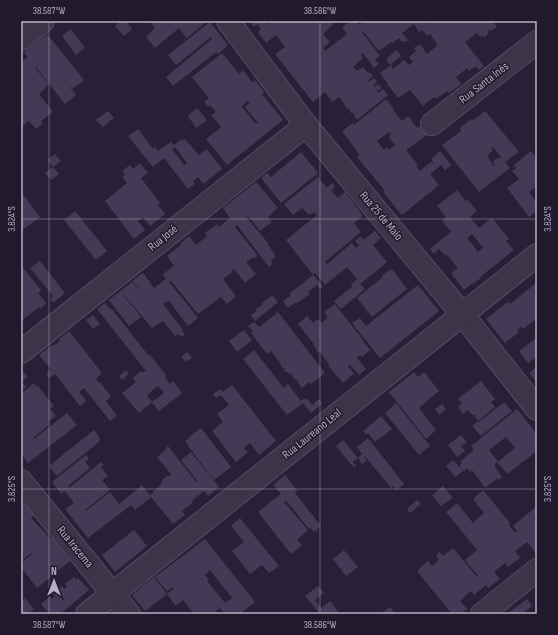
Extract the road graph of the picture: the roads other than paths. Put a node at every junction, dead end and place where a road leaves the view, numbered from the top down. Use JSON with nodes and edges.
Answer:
{"nodes":[{"id":1,"x":43,"y":21,"type":"edge"},
{"id":2,"x":228,"y":21,"type":"edge"},
{"id":3,"x":21,"y":39,"type":"edge"},
{"id":4,"x":537,"y":42,"type":"edge"},
{"id":5,"x":432,"y":124,"type":"dead end"},
{"id":6,"x":306,"y":125,"type":"junction"},
{"id":7,"x":537,"y":255,"type":"edge"},
{"id":8,"x":462,"y":314,"type":"junction"},
{"id":9,"x":21,"y":352,"type":"edge"},
{"id":10,"x":537,"y":409,"type":"edge"},
{"id":11,"x":21,"y":481,"type":"edge"},
{"id":12,"x":537,"y":570,"type":"edge"},
{"id":13,"x":113,"y":594,"type":"junction"},
{"id":14,"x":87,"y":614,"type":"edge"},
{"id":15,"x":129,"y":614,"type":"edge"},
{"id":16,"x":482,"y":614,"type":"edge"}],
"edges":[{"from":1,"to":3,"type":"street"},
{"from":2,"to":6,"type":"street","name":"Rua 25 de Maio"},
{"from":4,"to":5,"type":"street","name":"Rua Santa Inês"},
{"from":6,"to":8,"type":"street","name":"Rua 25 de Maio"},
{"from":6,"to":9,"type":"street","name":"Rua José"},
{"from":7,"to":8,"type":"street","name":"Rua Laureano Leal"},
{"from":8,"to":10,"type":"street","name":"Rua 25 de Maio"},
{"from":8,"to":13,"type":"street","name":"Rua Laureano Leal"},
{"from":11,"to":13,"type":"street","name":"Rua Iracema"},
{"from":12,"to":16,"type":"street"},
{"from":13,"to":14,"type":"street","name":"Rua Laureano Leal"},
{"from":13,"to":15,"type":"street","name":"Rua Iracema"}]}
